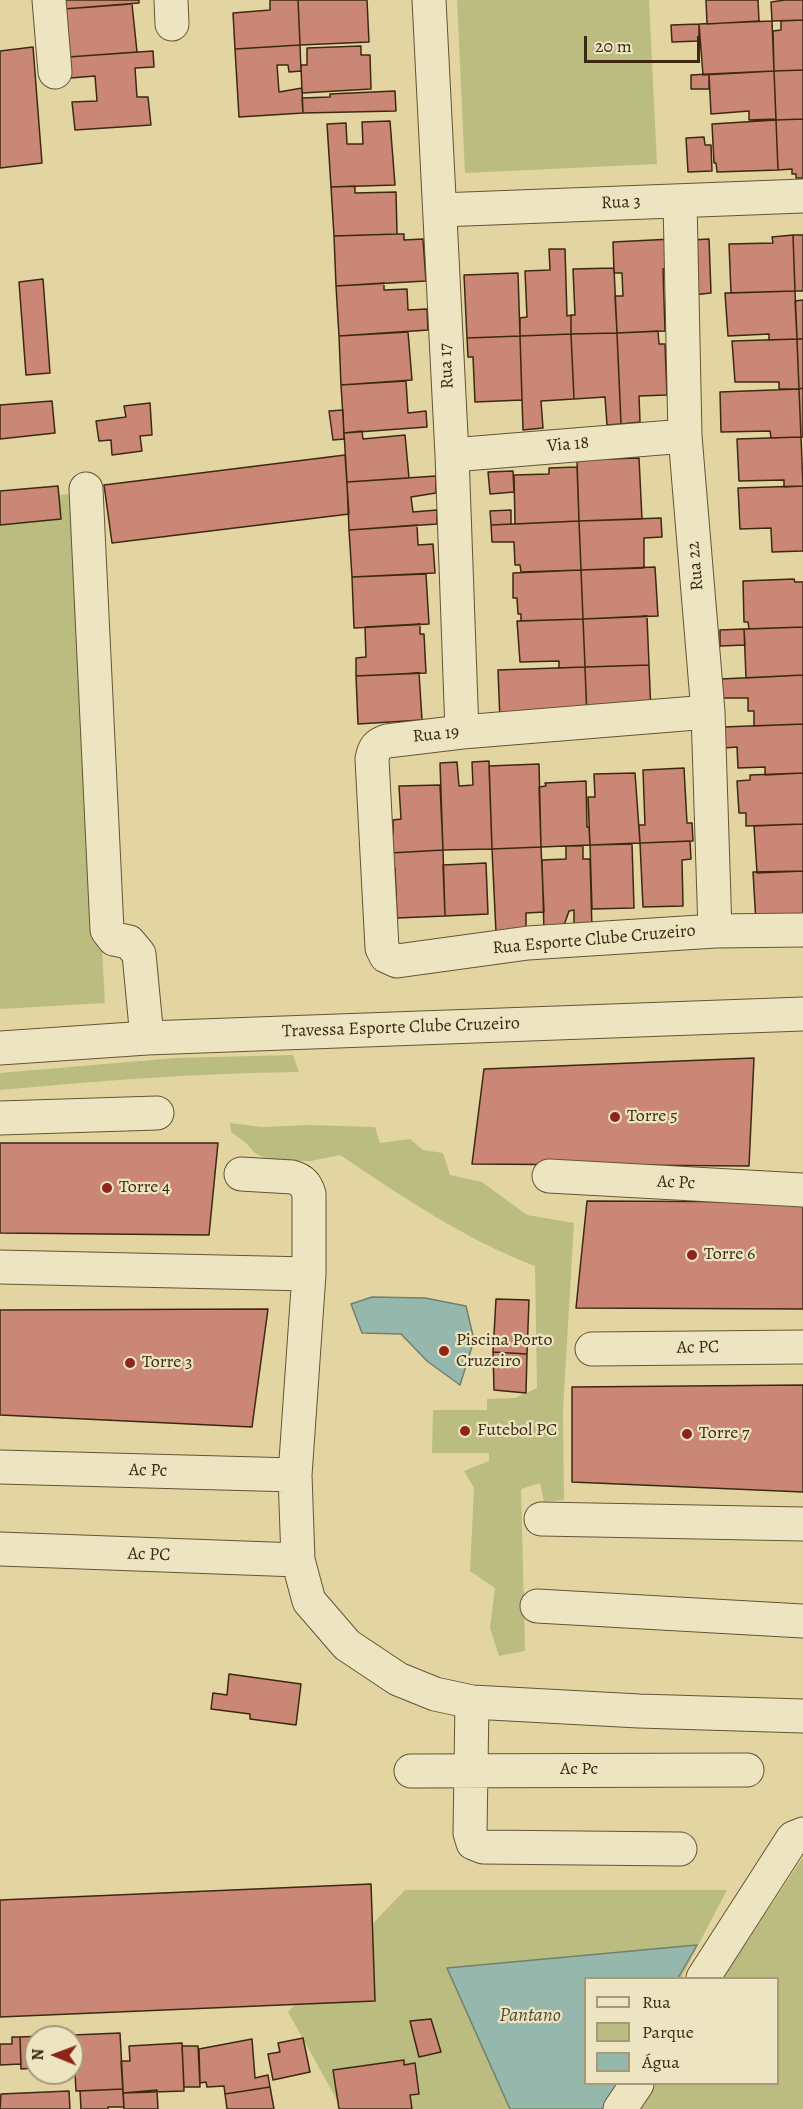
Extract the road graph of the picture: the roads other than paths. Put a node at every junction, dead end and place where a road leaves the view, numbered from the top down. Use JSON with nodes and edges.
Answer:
{"nodes":[{"id":1,"x":49,"y":0,"type":"edge"},
{"id":2,"x":429,"y":0,"type":"edge"},
{"id":3,"x":55,"y":72,"type":"dead end"},
{"id":4,"x":803,"y":196,"type":"edge"},
{"id":5,"x":680,"y":201,"type":"junction"},
{"id":6,"x":440,"y":210,"type":"junction"},
{"id":7,"x":685,"y":436,"type":"junction"},
{"id":8,"x":452,"y":454,"type":"junction"},
{"id":9,"x":86,"y":489,"type":"dead end"},
{"id":10,"x":708,"y":712,"type":"junction"},
{"id":11,"x":462,"y":732,"type":"junction"},
{"id":12,"x":803,"y":930,"type":"edge"},
{"id":13,"x":716,"y":931,"type":"junction"},
{"id":14,"x":386,"y":956,"type":"joint"},
{"id":15,"x":803,"y":1014,"type":"edge"},
{"id":16,"x":147,"y":1038,"type":"junction"},
{"id":17,"x":0,"y":1048,"type":"edge"},
{"id":18,"x":157,"y":1113,"type":"dead end"},
{"id":19,"x":0,"y":1118,"type":"edge"},
{"id":20,"x":241,"y":1174,"type":"dead end"},
{"id":21,"x":549,"y":1176,"type":"dead end"},
{"id":22,"x":803,"y":1190,"type":"edge"},
{"id":23,"x":0,"y":1267,"type":"edge"},
{"id":24,"x":309,"y":1274,"type":"junction"},
{"id":25,"x":803,"y":1347,"type":"edge"},
{"id":26,"x":592,"y":1349,"type":"dead end"},
{"id":27,"x":0,"y":1467,"type":"edge"},
{"id":28,"x":295,"y":1474,"type":"junction"},
{"id":29,"x":541,"y":1519,"type":"dead end"},
{"id":30,"x":803,"y":1524,"type":"edge"},
{"id":31,"x":0,"y":1549,"type":"edge"},
{"id":32,"x":298,"y":1560,"type":"junction"},
{"id":33,"x":537,"y":1606,"type":"dead end"},
{"id":34,"x":803,"y":1621,"type":"edge"},
{"id":35,"x":472,"y":1702,"type":"junction"},
{"id":36,"x":803,"y":1716,"type":"edge"},
{"id":37,"x":470,"y":1770,"type":"junction"},
{"id":38,"x":747,"y":1770,"type":"dead end"},
{"id":39,"x":411,"y":1771,"type":"dead end"},
{"id":40,"x":803,"y":1834,"type":"edge"},
{"id":41,"x":680,"y":1849,"type":"dead end"},
{"id":42,"x":704,"y":1977,"type":"edge"},
{"id":43,"x":636,"y":2085,"type":"edge"},
{"id":44,"x":620,"y":2109,"type":"edge"}],
"edges":[{"from":1,"to":3,"type":"street"},
{"from":2,"to":6,"type":"street","name":"Rua 17"},
{"from":4,"to":5,"type":"street","name":"Rua 3"},
{"from":5,"to":6,"type":"street","name":"Rua 3"},
{"from":5,"to":7,"type":"street","name":"Rua 22"},
{"from":6,"to":8,"type":"street","name":"Rua 17"},
{"from":7,"to":8,"type":"street","name":"Via 18"},
{"from":7,"to":10,"type":"street","name":"Rua 22"},
{"from":8,"to":11,"type":"street","name":"Rua 17"},
{"from":9,"to":16,"type":"street"},
{"from":10,"to":11,"type":"street","name":"Rua 19"},
{"from":10,"to":13,"type":"street","name":"Rua 22"},
{"from":11,"to":14,"type":"street","name":"Rua 19"},
{"from":12,"to":13,"type":"street","name":"Rua Esporte Clube Cruzeiro"},
{"from":13,"to":14,"type":"street","name":"Rua Esporte Clube Cruzeiro"},
{"from":15,"to":16,"type":"street","name":"Travessa Esporte Clube Cruzeiro"},
{"from":16,"to":17,"type":"street","name":"Travessa Esporte Clube Cruzeiro"},
{"from":18,"to":19,"type":"street"},
{"from":20,"to":24,"type":"street"},
{"from":21,"to":22,"type":"street","name":"Ac Pc"},
{"from":23,"to":24,"type":"street"},
{"from":24,"to":28,"type":"street"},
{"from":25,"to":26,"type":"street","name":"Ac PC"},
{"from":27,"to":28,"type":"street","name":"Ac Pc"},
{"from":28,"to":32,"type":"street"},
{"from":29,"to":30,"type":"street"},
{"from":31,"to":32,"type":"street","name":"Ac PC"},
{"from":32,"to":35,"type":"street"},
{"from":33,"to":34,"type":"street"},
{"from":35,"to":36,"type":"street"},
{"from":35,"to":37,"type":"street"},
{"from":37,"to":38,"type":"street","name":"Ac Pc"},
{"from":37,"to":39,"type":"street","name":"Ac Pc"},
{"from":37,"to":41,"type":"street"},
{"from":40,"to":42,"type":"street"},
{"from":43,"to":44,"type":"street"}]}
